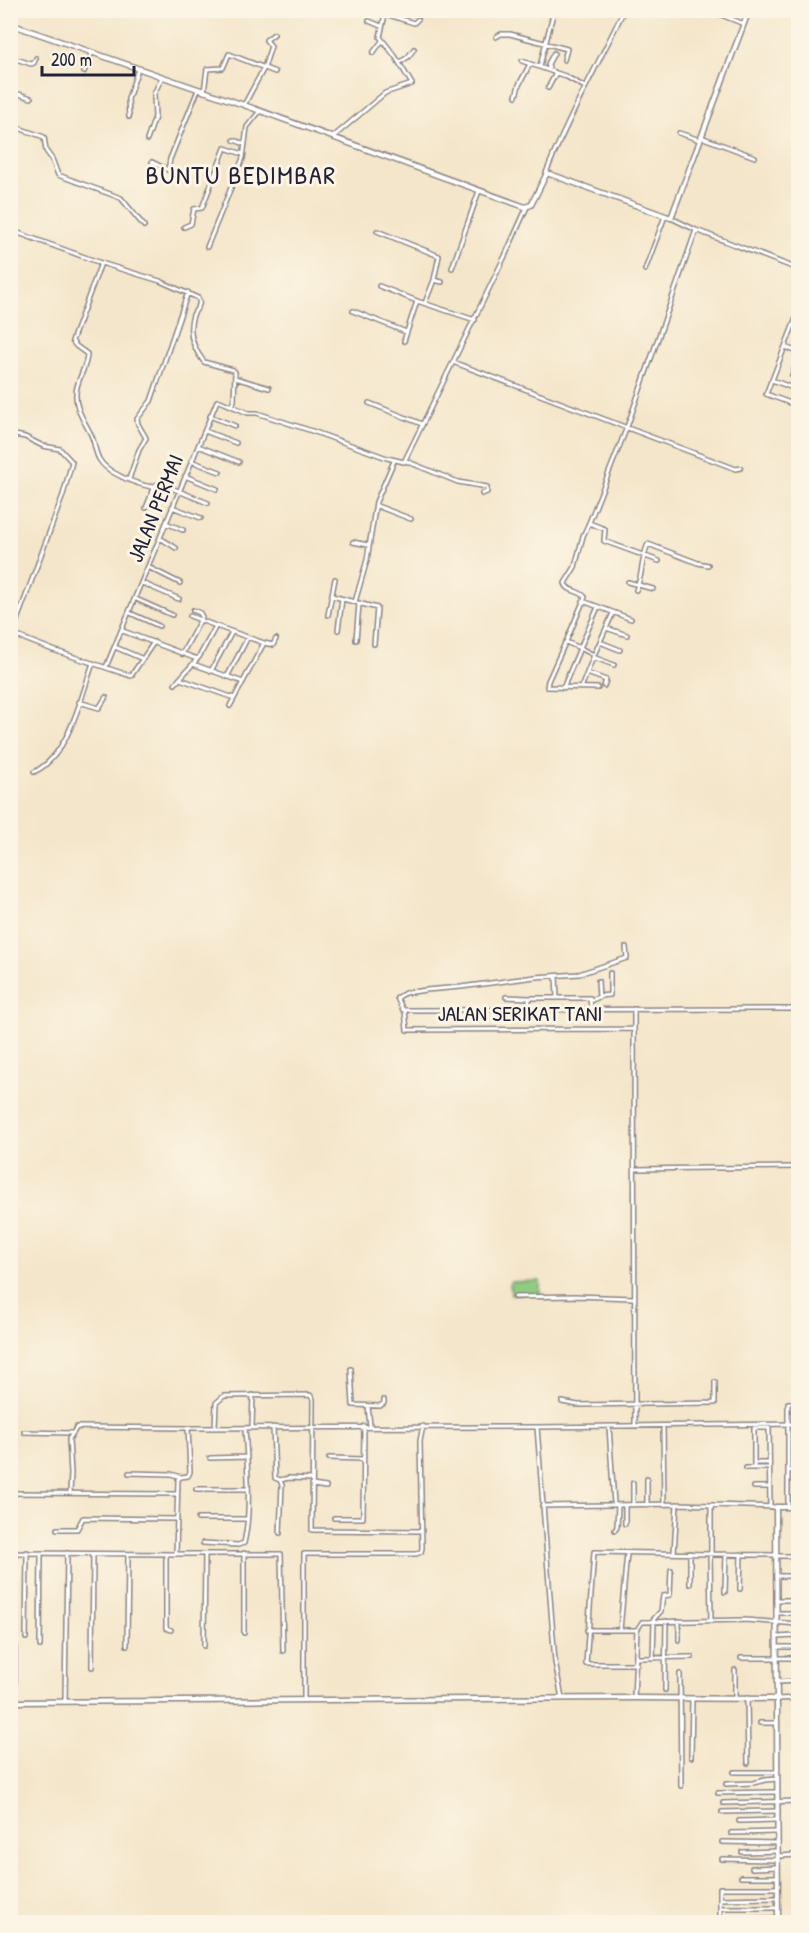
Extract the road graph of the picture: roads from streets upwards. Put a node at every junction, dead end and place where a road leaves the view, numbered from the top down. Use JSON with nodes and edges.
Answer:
{"nodes":[{"id":1,"x":554,"y":10,"type":"edge"},
{"id":2,"x":624,"y":10,"type":"edge"},
{"id":3,"x":709,"y":10,"type":"edge"},
{"id":4,"x":749,"y":10,"type":"edge"},
{"id":5,"x":386,"y":12,"type":"edge"},
{"id":6,"x":418,"y":19,"type":"dead end"},
{"id":7,"x":369,"y":21,"type":"dead end"},
{"id":8,"x":10,"y":24,"type":"edge"},
{"id":9,"x":744,"y":24,"type":"junction"},
{"id":10,"x":381,"y":26,"type":"junction"},
{"id":11,"x":274,"y":34,"type":"dead end"},
{"id":12,"x":496,"y":37,"type":"dead end"},
{"id":13,"x":382,"y":41,"type":"junction"},
{"id":14,"x":546,"y":44,"type":"junction"},
{"id":15,"x":414,"y":49,"type":"dead end"},
{"id":16,"x":92,"y":52,"type":"junction"},
{"id":17,"x":373,"y":53,"type":"dead end"},
{"id":18,"x":554,"y":53,"type":"dead end"},
{"id":19,"x":10,"y":57,"type":"edge"},
{"id":20,"x":36,"y":58,"type":"dead end"},
{"id":21,"x":564,"y":60,"type":"dead end"},
{"id":22,"x":522,"y":61,"type":"dead end"},
{"id":23,"x":399,"y":63,"type":"junction"},
{"id":24,"x":530,"y":64,"type":"junction"},
{"id":25,"x":540,"y":66,"type":"junction"},
{"id":26,"x":139,"y":68,"type":"junction"},
{"id":27,"x":264,"y":68,"type":"junction"},
{"id":28,"x":550,"y":70,"type":"junction"},
{"id":29,"x":84,"y":72,"type":"dead end"},
{"id":30,"x":275,"y":72,"type":"dead end"},
{"id":31,"x":556,"y":73,"type":"junction"},
{"id":32,"x":162,"y":77,"type":"junction"},
{"id":33,"x":585,"y":87,"type":"junction"},
{"id":34,"x":548,"y":88,"type":"dead end"},
{"id":35,"x":198,"y":90,"type":"junction"},
{"id":36,"x":10,"y":91,"type":"edge"},
{"id":37,"x":204,"y":92,"type":"junction"},
{"id":38,"x":516,"y":96,"type":"dead end"},
{"id":39,"x":31,"y":98,"type":"dead end"},
{"id":40,"x":244,"y":105,"type":"junction"},
{"id":41,"x":260,"y":111,"type":"junction"},
{"id":42,"x":129,"y":117,"type":"dead end"},
{"id":43,"x":10,"y":125,"type":"edge"},
{"id":44,"x":679,"y":133,"type":"dead end"},
{"id":45,"x":335,"y":138,"type":"junction"},
{"id":46,"x":700,"y":139,"type":"junction"},
{"id":47,"x":147,"y":140,"type":"dead end"},
{"id":48,"x":234,"y":140,"type":"dead end"},
{"id":49,"x":245,"y":144,"type":"junction"},
{"id":50,"x":243,"y":154,"type":"junction"},
{"id":51,"x":755,"y":158,"type":"dead end"},
{"id":52,"x":152,"y":162,"type":"dead end"},
{"id":53,"x":168,"y":171,"type":"junction"},
{"id":54,"x":546,"y":173,"type":"junction"},
{"id":55,"x":182,"y":180,"type":"dead end"},
{"id":56,"x":479,"y":191,"type":"junction"},
{"id":57,"x":527,"y":207,"type":"junction"},
{"id":58,"x":665,"y":216,"type":"junction"},
{"id":59,"x":671,"y":218,"type":"junction"},
{"id":60,"x":144,"y":226,"type":"dead end"},
{"id":61,"x":184,"y":227,"type":"dead end"},
{"id":62,"x":10,"y":230,"type":"edge"},
{"id":63,"x":696,"y":230,"type":"junction"},
{"id":64,"x":377,"y":231,"type":"dead end"},
{"id":65,"x":207,"y":247,"type":"dead end"},
{"id":66,"x":101,"y":263,"type":"junction"},
{"id":67,"x":452,"y":268,"type":"dead end"},
{"id":68,"x":798,"y":269,"type":"edge"},
{"id":69,"x":645,"y":270,"type":"dead end"},
{"id":70,"x":434,"y":280,"type":"junction"},
{"id":71,"x":442,"y":282,"type":"dead end"},
{"id":72,"x":379,"y":286,"type":"dead end"},
{"id":73,"x":188,"y":292,"type":"junction"},
{"id":74,"x":417,"y":301,"type":"junction"},
{"id":75,"x":425,"y":303,"type":"junction"},
{"id":76,"x":353,"y":311,"type":"dead end"},
{"id":77,"x":798,"y":313,"type":"edge"},
{"id":78,"x":475,"y":320,"type":"junction"},
{"id":79,"x":406,"y":332,"type":"junction"},
{"id":80,"x":404,"y":340,"type":"dead end"},
{"id":81,"x":785,"y":347,"type":"junction"},
{"id":82,"x":798,"y":352,"type":"edge"},
{"id":83,"x":798,"y":359,"type":"edge"},
{"id":84,"x":453,"y":362,"type":"junction"},
{"id":85,"x":796,"y":370,"type":"edge"},
{"id":86,"x":792,"y":375,"type":"dead end"},
{"id":87,"x":235,"y":378,"type":"junction"},
{"id":88,"x":772,"y":380,"type":"junction"},
{"id":89,"x":269,"y":388,"type":"dead end"},
{"id":90,"x":798,"y":390,"type":"edge"},
{"id":91,"x":369,"y":403,"type":"dead end"},
{"id":92,"x":231,"y":406,"type":"junction"},
{"id":93,"x":798,"y":406,"type":"edge"},
{"id":94,"x":210,"y":416,"type":"junction"},
{"id":95,"x":422,"y":424,"type":"junction"},
{"id":96,"x":235,"y":426,"type":"dead end"},
{"id":97,"x":627,"y":427,"type":"junction"},
{"id":98,"x":205,"y":430,"type":"junction"},
{"id":99,"x":10,"y":434,"type":"edge"},
{"id":100,"x":236,"y":443,"type":"dead end"},
{"id":101,"x":198,"y":446,"type":"junction"},
{"id":102,"x":191,"y":461,"type":"junction"},
{"id":103,"x":394,"y":461,"type":"junction"},
{"id":104,"x":406,"y":461,"type":"junction"},
{"id":105,"x":239,"y":462,"type":"dead end"},
{"id":106,"x":741,"y":468,"type":"dead end"},
{"id":107,"x":220,"y":472,"type":"dead end"},
{"id":108,"x":185,"y":476,"type":"junction"},
{"id":109,"x":129,"y":479,"type":"junction"},
{"id":110,"x":156,"y":485,"type":"junction"},
{"id":111,"x":217,"y":489,"type":"dead end"},
{"id":112,"x":178,"y":492,"type":"junction"},
{"id":113,"x":482,"y":494,"type":"dead end"},
{"id":114,"x":208,"y":503,"type":"dead end"},
{"id":115,"x":377,"y":506,"type":"junction"},
{"id":116,"x":172,"y":507,"type":"junction"},
{"id":117,"x":146,"y":508,"type":"dead end"},
{"id":118,"x":201,"y":518,"type":"dead end"},
{"id":119,"x":411,"y":519,"type":"dead end"},
{"id":120,"x":166,"y":523,"type":"junction"},
{"id":121,"x":589,"y":523,"type":"junction"},
{"id":122,"x":183,"y":530,"type":"dead end"},
{"id":123,"x":160,"y":538,"type":"junction"},
{"id":124,"x":353,"y":542,"type":"dead end"},
{"id":125,"x":368,"y":545,"type":"junction"},
{"id":126,"x":176,"y":548,"type":"dead end"},
{"id":127,"x":643,"y":556,"type":"junction"},
{"id":128,"x":659,"y":561,"type":"dead end"},
{"id":129,"x":708,"y":565,"type":"dead end"},
{"id":130,"x":148,"y":567,"type":"junction"},
{"id":131,"x":335,"y":579,"type":"dead end"},
{"id":132,"x":628,"y":582,"type":"dead end"},
{"id":133,"x":142,"y":583,"type":"junction"},
{"id":134,"x":180,"y":583,"type":"dead end"},
{"id":135,"x":639,"y":585,"type":"junction"},
{"id":136,"x":653,"y":589,"type":"dead end"},
{"id":137,"x":636,"y":590,"type":"dead end"},
{"id":138,"x":332,"y":596,"type":"junction"},
{"id":139,"x":135,"y":598,"type":"junction"},
{"id":140,"x":179,"y":599,"type":"dead end"},
{"id":141,"x":342,"y":599,"type":"junction"},
{"id":142,"x":583,"y":601,"type":"junction"},
{"id":143,"x":357,"y":603,"type":"junction"},
{"id":144,"x":598,"y":607,"type":"junction"},
{"id":145,"x":193,"y":610,"type":"dead end"},
{"id":146,"x":130,"y":613,"type":"junction"},
{"id":147,"x":613,"y":613,"type":"junction"},
{"id":148,"x":172,"y":615,"type":"dead end"},
{"id":149,"x":327,"y":615,"type":"dead end"},
{"id":150,"x":190,"y":616,"type":"dead end"},
{"id":151,"x":631,"y":619,"type":"dead end"},
{"id":152,"x":201,"y":621,"type":"junction"},
{"id":153,"x":159,"y":626,"type":"dead end"},
{"id":154,"x":216,"y":626,"type":"junction"},
{"id":155,"x":606,"y":628,"type":"junction"},
{"id":156,"x":338,"y":630,"type":"dead end"},
{"id":157,"x":122,"y":631,"type":"junction"},
{"id":158,"x":232,"y":632,"type":"junction"},
{"id":159,"x":11,"y":634,"type":"edge"},
{"id":160,"x":627,"y":635,"type":"dead end"},
{"id":161,"x":248,"y":637,"type":"junction"},
{"id":162,"x":276,"y":639,"type":"dead end"},
{"id":163,"x":356,"y":640,"type":"dead end"},
{"id":164,"x":566,"y":642,"type":"junction"},
{"id":165,"x":600,"y":642,"type":"junction"},
{"id":166,"x":264,"y":643,"type":"junction"},
{"id":167,"x":374,"y":644,"type":"dead end"},
{"id":168,"x":158,"y":645,"type":"junction"},
{"id":169,"x":115,"y":647,"type":"junction"},
{"id":170,"x":580,"y":648,"type":"junction"},
{"id":171,"x":620,"y":650,"type":"dead end"},
{"id":172,"x":182,"y":654,"type":"junction"},
{"id":173,"x":594,"y":656,"type":"junction"},
{"id":174,"x":143,"y":659,"type":"junction"},
{"id":175,"x":197,"y":659,"type":"junction"},
{"id":176,"x":93,"y":663,"type":"junction"},
{"id":177,"x":193,"y":664,"type":"junction"},
{"id":178,"x":614,"y":665,"type":"dead end"},
{"id":179,"x":106,"y":667,"type":"junction"},
{"id":180,"x":211,"y":671,"type":"junction"},
{"id":181,"x":587,"y":673,"type":"junction"},
{"id":182,"x":227,"y":677,"type":"junction"},
{"id":183,"x":180,"y":679,"type":"junction"},
{"id":184,"x":243,"y":682,"type":"junction"},
{"id":185,"x":175,"y":684,"type":"dead end"},
{"id":186,"x":604,"y":686,"type":"dead end"},
{"id":187,"x":563,"y":687,"type":"junction"},
{"id":188,"x":581,"y":687,"type":"junction"},
{"id":189,"x":598,"y":687,"type":"dead end"},
{"id":190,"x":106,"y":697,"type":"dead end"},
{"id":191,"x":234,"y":698,"type":"junction"},
{"id":192,"x":79,"y":702,"type":"junction"},
{"id":193,"x":230,"y":706,"type":"dead end"},
{"id":194,"x":34,"y":772,"type":"dead end"},
{"id":195,"x":626,"y":947,"type":"dead end"},
{"id":196,"x":609,"y":974,"type":"dead end"},
{"id":197,"x":556,"y":976,"type":"junction"},
{"id":198,"x":598,"y":981,"type":"dead end"},
{"id":199,"x":599,"y":996,"type":"junction"},
{"id":200,"x":506,"y":997,"type":"dead end"},
{"id":201,"x":530,"y":998,"type":"junction"},
{"id":202,"x":557,"y":998,"type":"junction"},
{"id":203,"x":591,"y":1000,"type":"junction"},
{"id":204,"x":798,"y":1009,"type":"edge"},
{"id":205,"x":405,"y":1010,"type":"junction"},
{"id":206,"x":529,"y":1010,"type":"junction"},
{"id":207,"x":591,"y":1010,"type":"junction"},
{"id":208,"x":634,"y":1011,"type":"junction"},
{"id":209,"x":634,"y":1029,"type":"junction"},
{"id":210,"x":798,"y":1167,"type":"edge"},
{"id":211,"x":635,"y":1169,"type":"junction"},
{"id":212,"x":515,"y":1297,"type":"dead end"},
{"id":213,"x":634,"y":1298,"type":"junction"},
{"id":214,"x":351,"y":1369,"type":"dead end"},
{"id":215,"x":715,"y":1382,"type":"dead end"},
{"id":216,"x":253,"y":1395,"type":"junction"},
{"id":217,"x":384,"y":1400,"type":"dead end"},
{"id":218,"x":562,"y":1402,"type":"dead end"},
{"id":219,"x":798,"y":1403,"type":"edge"},
{"id":220,"x":634,"y":1405,"type":"junction"},
{"id":221,"x":368,"y":1406,"type":"junction"},
{"id":222,"x":798,"y":1424,"type":"edge"},
{"id":223,"x":635,"y":1425,"type":"junction"},
{"id":224,"x":663,"y":1425,"type":"junction"},
{"id":225,"x":789,"y":1425,"type":"junction"},
{"id":226,"x":364,"y":1426,"type":"junction"},
{"id":227,"x":370,"y":1426,"type":"junction"},
{"id":228,"x":423,"y":1426,"type":"junction"},
{"id":229,"x":609,"y":1426,"type":"junction"},
{"id":230,"x":215,"y":1427,"type":"junction"},
{"id":231,"x":245,"y":1427,"type":"junction"},
{"id":232,"x":252,"y":1427,"type":"junction"},
{"id":233,"x":273,"y":1427,"type":"junction"},
{"id":234,"x":312,"y":1427,"type":"junction"},
{"id":235,"x":537,"y":1427,"type":"junction"},
{"id":236,"x":188,"y":1428,"type":"junction"},
{"id":237,"x":24,"y":1432,"type":"dead end"},
{"id":238,"x":72,"y":1433,"type":"junction"},
{"id":239,"x":247,"y":1457,"type":"junction"},
{"id":240,"x":210,"y":1458,"type":"dead end"},
{"id":241,"x":329,"y":1458,"type":"dead end"},
{"id":242,"x":363,"y":1458,"type":"junction"},
{"id":243,"x":769,"y":1462,"type":"junction"},
{"id":244,"x":754,"y":1463,"type":"junction"},
{"id":245,"x":746,"y":1468,"type":"dead end"},
{"id":246,"x":754,"y":1468,"type":"junction"},
{"id":247,"x":769,"y":1468,"type":"junction"},
{"id":248,"x":798,"y":1470,"type":"edge"},
{"id":249,"x":788,"y":1471,"type":"junction"},
{"id":250,"x":129,"y":1473,"type":"dead end"},
{"id":251,"x":180,"y":1477,"type":"junction"},
{"id":252,"x":312,"y":1479,"type":"junction"},
{"id":253,"x":647,"y":1479,"type":"dead end"},
{"id":254,"x":280,"y":1480,"type":"junction"},
{"id":255,"x":633,"y":1484,"type":"dead end"},
{"id":256,"x":312,"y":1485,"type":"junction"},
{"id":257,"x":326,"y":1487,"type":"dead end"},
{"id":258,"x":754,"y":1487,"type":"dead end"},
{"id":259,"x":770,"y":1487,"type":"junction"},
{"id":260,"x":196,"y":1489,"type":"dead end"},
{"id":261,"x":247,"y":1489,"type":"junction"},
{"id":262,"x":10,"y":1493,"type":"edge"},
{"id":263,"x":70,"y":1493,"type":"junction"},
{"id":264,"x":177,"y":1494,"type":"junction"},
{"id":265,"x":676,"y":1504,"type":"junction"},
{"id":266,"x":616,"y":1505,"type":"junction"},
{"id":267,"x":625,"y":1505,"type":"junction"},
{"id":268,"x":633,"y":1505,"type":"junction"},
{"id":269,"x":647,"y":1505,"type":"junction"},
{"id":270,"x":664,"y":1505,"type":"junction"},
{"id":271,"x":542,"y":1506,"type":"junction"},
{"id":272,"x":711,"y":1506,"type":"junction"},
{"id":273,"x":770,"y":1507,"type":"junction"},
{"id":274,"x":776,"y":1507,"type":"junction"},
{"id":275,"x":788,"y":1507,"type":"junction"},
{"id":276,"x":798,"y":1507,"type":"edge"},
{"id":277,"x":334,"y":1518,"type":"dead end"},
{"id":278,"x":177,"y":1519,"type":"junction"},
{"id":279,"x":198,"y":1519,"type":"dead end"},
{"id":280,"x":247,"y":1519,"type":"junction"},
{"id":281,"x":625,"y":1524,"type":"dead end"},
{"id":282,"x":57,"y":1529,"type":"dead end"},
{"id":283,"x":615,"y":1530,"type":"dead end"},
{"id":284,"x":422,"y":1531,"type":"junction"},
{"id":285,"x":280,"y":1533,"type":"dead end"},
{"id":286,"x":203,"y":1544,"type":"dead end"},
{"id":287,"x":13,"y":1552,"type":"edge"},
{"id":288,"x":27,"y":1552,"type":"junction"},
{"id":289,"x":41,"y":1553,"type":"junction"},
{"id":290,"x":244,"y":1553,"type":"junction"},
{"id":291,"x":627,"y":1553,"type":"junction"},
{"id":292,"x":674,"y":1553,"type":"junction"},
{"id":293,"x":690,"y":1553,"type":"junction"},
{"id":294,"x":710,"y":1553,"type":"junction"},
{"id":295,"x":67,"y":1554,"type":"junction"},
{"id":296,"x":93,"y":1554,"type":"junction"},
{"id":297,"x":128,"y":1554,"type":"junction"},
{"id":298,"x":166,"y":1554,"type":"junction"},
{"id":299,"x":176,"y":1554,"type":"junction"},
{"id":300,"x":205,"y":1554,"type":"junction"},
{"id":301,"x":726,"y":1554,"type":"junction"},
{"id":302,"x":741,"y":1554,"type":"junction"},
{"id":303,"x":776,"y":1555,"type":"junction"},
{"id":304,"x":798,"y":1556,"type":"edge"},
{"id":305,"x":671,"y":1570,"type":"dead end"},
{"id":306,"x":776,"y":1576,"type":"junction"},
{"id":307,"x":798,"y":1576,"type":"edge"},
{"id":308,"x":690,"y":1584,"type":"dead end"},
{"id":309,"x":740,"y":1589,"type":"dead end"},
{"id":310,"x":725,"y":1592,"type":"dead end"},
{"id":311,"x":776,"y":1600,"type":"junction"},
{"id":312,"x":798,"y":1600,"type":"edge"},
{"id":313,"x":776,"y":1613,"type":"junction"},
{"id":314,"x":798,"y":1613,"type":"edge"},
{"id":315,"x":653,"y":1621,"type":"junction"},
{"id":316,"x":666,"y":1621,"type":"junction"},
{"id":317,"x":679,"y":1621,"type":"junction"},
{"id":318,"x":711,"y":1621,"type":"junction"},
{"id":319,"x":776,"y":1624,"type":"junction"},
{"id":320,"x":798,"y":1624,"type":"edge"},
{"id":321,"x":171,"y":1630,"type":"dead end"},
{"id":322,"x":587,"y":1630,"type":"junction"},
{"id":323,"x":620,"y":1630,"type":"junction"},
{"id":324,"x":638,"y":1630,"type":"junction"},
{"id":325,"x":244,"y":1634,"type":"dead end"},
{"id":326,"x":777,"y":1636,"type":"junction"},
{"id":327,"x":796,"y":1636,"type":"dead end"},
{"id":328,"x":26,"y":1638,"type":"dead end"},
{"id":329,"x":679,"y":1640,"type":"dead end"},
{"id":330,"x":128,"y":1645,"type":"dead end"},
{"id":331,"x":40,"y":1646,"type":"dead end"},
{"id":332,"x":204,"y":1646,"type":"dead end"},
{"id":333,"x":777,"y":1647,"type":"junction"},
{"id":334,"x":798,"y":1647,"type":"edge"},
{"id":335,"x":283,"y":1651,"type":"dead end"},
{"id":336,"x":637,"y":1658,"type":"junction"},
{"id":337,"x":653,"y":1658,"type":"junction"},
{"id":338,"x":665,"y":1658,"type":"junction"},
{"id":339,"x":692,"y":1658,"type":"dead end"},
{"id":340,"x":741,"y":1658,"type":"dead end"},
{"id":341,"x":776,"y":1658,"type":"junction"},
{"id":342,"x":798,"y":1658,"type":"edge"},
{"id":343,"x":637,"y":1664,"type":"junction"},
{"id":344,"x":92,"y":1667,"type":"dead end"},
{"id":345,"x":735,"y":1670,"type":"dead end"},
{"id":346,"x":680,"y":1674,"type":"dead end"},
{"id":347,"x":798,"y":1681,"type":"edge"},
{"id":348,"x":777,"y":1682,"type":"junction"},
{"id":349,"x":665,"y":1690,"type":"dead end"},
{"id":350,"x":562,"y":1698,"type":"junction"},
{"id":351,"x":634,"y":1698,"type":"junction"},
{"id":352,"x":680,"y":1698,"type":"junction"},
{"id":353,"x":692,"y":1698,"type":"junction"},
{"id":354,"x":735,"y":1698,"type":"junction"},
{"id":355,"x":747,"y":1698,"type":"junction"},
{"id":356,"x":798,"y":1698,"type":"edge"},
{"id":357,"x":777,"y":1699,"type":"junction"},
{"id":358,"x":304,"y":1701,"type":"junction"},
{"id":359,"x":13,"y":1702,"type":"edge"},
{"id":360,"x":65,"y":1702,"type":"junction"},
{"id":361,"x":760,"y":1723,"type":"dead end"},
{"id":362,"x":776,"y":1724,"type":"junction"},
{"id":363,"x":691,"y":1757,"type":"dead end"},
{"id":364,"x":748,"y":1763,"type":"dead end"},
{"id":365,"x":734,"y":1772,"type":"dead end"},
{"id":366,"x":777,"y":1772,"type":"junction"},
{"id":367,"x":777,"y":1779,"type":"junction"},
{"id":368,"x":726,"y":1784,"type":"dead end"},
{"id":369,"x":681,"y":1786,"type":"dead end"},
{"id":370,"x":777,"y":1792,"type":"junction"},
{"id":371,"x":718,"y":1793,"type":"dead end"},
{"id":372,"x":777,"y":1801,"type":"junction"},
{"id":373,"x":798,"y":1801,"type":"edge"},
{"id":374,"x":723,"y":1803,"type":"dead end"},
{"id":375,"x":777,"y":1811,"type":"junction"},
{"id":376,"x":722,"y":1812,"type":"dead end"},
{"id":377,"x":777,"y":1820,"type":"junction"},
{"id":378,"x":739,"y":1821,"type":"dead end"},
{"id":379,"x":777,"y":1832,"type":"junction"},
{"id":380,"x":731,"y":1833,"type":"dead end"},
{"id":381,"x":722,"y":1842,"type":"dead end"},
{"id":382,"x":778,"y":1843,"type":"junction"},
{"id":383,"x":742,"y":1852,"type":"dead end"},
{"id":384,"x":798,"y":1855,"type":"edge"},
{"id":385,"x":778,"y":1856,"type":"junction"},
{"id":386,"x":722,"y":1859,"type":"dead end"},
{"id":387,"x":752,"y":1868,"type":"dead end"},
{"id":388,"x":778,"y":1868,"type":"junction"},
{"id":389,"x":741,"y":1877,"type":"dead end"},
{"id":390,"x":778,"y":1877,"type":"junction"},
{"id":391,"x":778,"y":1888,"type":"junction"},
{"id":392,"x":778,"y":1898,"type":"junction"},
{"id":393,"x":720,"y":1899,"type":"junction"},
{"id":394,"x":720,"y":1908,"type":"junction"},
{"id":395,"x":778,"y":1908,"type":"junction"},
{"id":396,"x":745,"y":1919,"type":"dead end"},
{"id":397,"x":778,"y":1920,"type":"edge"},
{"id":398,"x":720,"y":1923,"type":"edge"}],
"edges":[{"from":1,"to":14,"type":"street"},
{"from":2,"to":33,"type":"street"},
{"from":3,"to":9,"type":"street"},
{"from":4,"to":9,"type":"street"},
{"from":5,"to":6,"type":"street"},
{"from":5,"to":10,"type":"street"},
{"from":7,"to":10,"type":"street"},
{"from":8,"to":16,"type":"street"},
{"from":9,"to":46,"type":"street"},
{"from":10,"to":13,"type":"street"},
{"from":11,"to":27,"type":"street"},
{"from":12,"to":14,"type":"street"},
{"from":13,"to":17,"type":"street"},
{"from":13,"to":23,"type":"street"},
{"from":14,"to":21,"type":"street"},
{"from":14,"to":25,"type":"street"},
{"from":15,"to":23,"type":"street"},
{"from":16,"to":26,"type":"street"},
{"from":16,"to":29,"type":"street"},
{"from":18,"to":28,"type":"street"},
{"from":19,"to":20,"type":"street"},
{"from":22,"to":24,"type":"street"},
{"from":23,"to":45,"type":"street"},
{"from":24,"to":25,"type":"street"},
{"from":24,"to":38,"type":"street"},
{"from":25,"to":28,"type":"street"},
{"from":26,"to":32,"type":"street"},
{"from":26,"to":42,"type":"street"},
{"from":27,"to":30,"type":"street"},
{"from":27,"to":37,"type":"street"},
{"from":27,"to":40,"type":"street"},
{"from":28,"to":31,"type":"street"},
{"from":31,"to":33,"type":"street"},
{"from":31,"to":34,"type":"street"},
{"from":32,"to":35,"type":"street"},
{"from":32,"to":47,"type":"street"},
{"from":33,"to":54,"type":"street"},
{"from":35,"to":37,"type":"street"},
{"from":35,"to":53,"type":"street"},
{"from":36,"to":39,"type":"street"},
{"from":37,"to":40,"type":"street"},
{"from":40,"to":41,"type":"street"},
{"from":41,"to":45,"type":"street"},
{"from":41,"to":49,"type":"street"},
{"from":43,"to":60,"type":"street"},
{"from":44,"to":46,"type":"street"},
{"from":45,"to":56,"type":"street"},
{"from":46,"to":51,"type":"street"},
{"from":46,"to":59,"type":"street"},
{"from":48,"to":49,"type":"street"},
{"from":49,"to":50,"type":"street"},
{"from":50,"to":61,"type":"street"},
{"from":50,"to":65,"type":"street"},
{"from":52,"to":53,"type":"street"},
{"from":53,"to":55,"type":"street"},
{"from":54,"to":57,"type":"street"},
{"from":54,"to":58,"type":"street"},
{"from":56,"to":57,"type":"street"},
{"from":56,"to":67,"type":"street"},
{"from":57,"to":78,"type":"street"},
{"from":58,"to":59,"type":"street"},
{"from":58,"to":69,"type":"street"},
{"from":59,"to":63,"type":"street"},
{"from":62,"to":66,"type":"street"},
{"from":63,"to":68,"type":"street"},
{"from":63,"to":97,"type":"street"},
{"from":64,"to":70,"type":"street"},
{"from":66,"to":73,"type":"street"},
{"from":66,"to":109,"type":"street"},
{"from":70,"to":71,"type":"street"},
{"from":70,"to":75,"type":"street"},
{"from":72,"to":74,"type":"street"},
{"from":73,"to":87,"type":"street"},
{"from":73,"to":109,"type":"street"},
{"from":74,"to":75,"type":"street"},
{"from":74,"to":79,"type":"street"},
{"from":75,"to":78,"type":"street"},
{"from":76,"to":79,"type":"street"},
{"from":77,"to":81,"type":"street"},
{"from":78,"to":84,"type":"street"},
{"from":79,"to":80,"type":"street"},
{"from":81,"to":82,"type":"street"},
{"from":81,"to":88,"type":"street"},
{"from":83,"to":85,"type":"street"},
{"from":84,"to":95,"type":"street"},
{"from":84,"to":97,"type":"street"},
{"from":85,"to":86,"type":"street"},
{"from":87,"to":89,"type":"street"},
{"from":87,"to":92,"type":"street"},
{"from":88,"to":90,"type":"street"},
{"from":88,"to":93,"type":"street"},
{"from":91,"to":95,"type":"street"},
{"from":92,"to":94,"type":"street"},
{"from":92,"to":103,"type":"street"},
{"from":94,"to":96,"type":"street"},
{"from":94,"to":98,"type":"street","name":"JALAN PERMAI"},
{"from":95,"to":104,"type":"street"},
{"from":97,"to":106,"type":"street"},
{"from":97,"to":121,"type":"street"},
{"from":98,"to":100,"type":"street"},
{"from":98,"to":101,"type":"street","name":"JALAN PERMAI"},
{"from":99,"to":159,"type":"street"},
{"from":101,"to":102,"type":"street","name":"JALAN PERMAI"},
{"from":101,"to":105,"type":"street"},
{"from":102,"to":107,"type":"street"},
{"from":102,"to":108,"type":"street","name":"JALAN PERMAI"},
{"from":103,"to":104,"type":"street"},
{"from":103,"to":115,"type":"street"},
{"from":104,"to":113,"type":"street"},
{"from":108,"to":111,"type":"street"},
{"from":108,"to":112,"type":"street","name":"JALAN PERMAI"},
{"from":109,"to":110,"type":"street"},
{"from":110,"to":112,"type":"street"},
{"from":110,"to":117,"type":"street"},
{"from":112,"to":114,"type":"street"},
{"from":112,"to":116,"type":"street","name":"JALAN PERMAI"},
{"from":115,"to":119,"type":"street"},
{"from":115,"to":125,"type":"street"},
{"from":116,"to":118,"type":"street"},
{"from":116,"to":120,"type":"street","name":"JALAN PERMAI"},
{"from":120,"to":122,"type":"street"},
{"from":120,"to":123,"type":"street","name":"JALAN PERMAI"},
{"from":121,"to":127,"type":"street"},
{"from":121,"to":142,"type":"street"},
{"from":123,"to":126,"type":"street"},
{"from":123,"to":130,"type":"street","name":"JALAN PERMAI"},
{"from":124,"to":125,"type":"street"},
{"from":125,"to":143,"type":"street"},
{"from":127,"to":128,"type":"street"},
{"from":127,"to":129,"type":"street"},
{"from":127,"to":135,"type":"street"},
{"from":130,"to":133,"type":"street","name":"JALAN PERMAI"},
{"from":130,"to":134,"type":"street"},
{"from":131,"to":138,"type":"street"},
{"from":132,"to":135,"type":"street"},
{"from":133,"to":139,"type":"street","name":"JALAN PERMAI"},
{"from":133,"to":140,"type":"street"},
{"from":135,"to":136,"type":"street"},
{"from":135,"to":137,"type":"street"},
{"from":138,"to":141,"type":"street"},
{"from":138,"to":149,"type":"street"},
{"from":139,"to":146,"type":"street","name":"JALAN PERMAI"},
{"from":139,"to":148,"type":"street"},
{"from":141,"to":143,"type":"street"},
{"from":141,"to":156,"type":"street"},
{"from":142,"to":144,"type":"street"},
{"from":142,"to":164,"type":"street"},
{"from":143,"to":163,"type":"street"},
{"from":143,"to":167,"type":"street"},
{"from":144,"to":147,"type":"street"},
{"from":144,"to":170,"type":"street"},
{"from":145,"to":152,"type":"street"},
{"from":146,"to":153,"type":"street"},
{"from":146,"to":157,"type":"street","name":"JALAN PERMAI"},
{"from":147,"to":151,"type":"street"},
{"from":147,"to":155,"type":"street"},
{"from":150,"to":152,"type":"street"},
{"from":152,"to":154,"type":"street"},
{"from":152,"to":172,"type":"street"},
{"from":154,"to":158,"type":"street"},
{"from":154,"to":175,"type":"street"},
{"from":155,"to":160,"type":"street"},
{"from":155,"to":165,"type":"street"},
{"from":157,"to":168,"type":"street"},
{"from":157,"to":169,"type":"street","name":"JALAN PERMAI"},
{"from":158,"to":161,"type":"street"},
{"from":158,"to":180,"type":"street"},
{"from":159,"to":176,"type":"street"},
{"from":161,"to":166,"type":"street"},
{"from":161,"to":182,"type":"street"},
{"from":162,"to":166,"type":"street"},
{"from":164,"to":170,"type":"street"},
{"from":164,"to":187,"type":"street"},
{"from":165,"to":171,"type":"street"},
{"from":165,"to":173,"type":"street"},
{"from":166,"to":184,"type":"street"},
{"from":168,"to":172,"type":"street"},
{"from":168,"to":174,"type":"street"},
{"from":169,"to":174,"type":"street"},
{"from":169,"to":179,"type":"street","name":"JALAN PERMAI"},
{"from":170,"to":173,"type":"street"},
{"from":170,"to":187,"type":"street"},
{"from":172,"to":175,"type":"street"},
{"from":173,"to":178,"type":"street"},
{"from":173,"to":181,"type":"street"},
{"from":174,"to":179,"type":"street"},
{"from":175,"to":177,"type":"street"},
{"from":176,"to":179,"type":"street"},
{"from":176,"to":192,"type":"street"},
{"from":177,"to":180,"type":"street"},
{"from":177,"to":183,"type":"street"},
{"from":180,"to":182,"type":"street"},
{"from":181,"to":186,"type":"street"},
{"from":181,"to":188,"type":"street"},
{"from":182,"to":184,"type":"street"},
{"from":183,"to":185,"type":"street"},
{"from":183,"to":191,"type":"street"},
{"from":184,"to":191,"type":"street"},
{"from":187,"to":188,"type":"street"},
{"from":188,"to":189,"type":"street"},
{"from":190,"to":192,"type":"street"},
{"from":191,"to":193,"type":"street"},
{"from":192,"to":194,"type":"street"},
{"from":195,"to":197,"type":"street"},
{"from":196,"to":199,"type":"street"},
{"from":197,"to":202,"type":"street"},
{"from":197,"to":205,"type":"street"},
{"from":198,"to":199,"type":"street"},
{"from":199,"to":203,"type":"street"},
{"from":200,"to":201,"type":"street"},
{"from":201,"to":202,"type":"street"},
{"from":201,"to":206,"type":"street"},
{"from":202,"to":203,"type":"street"},
{"from":203,"to":207,"type":"street"},
{"from":204,"to":208,"type":"street"},
{"from":205,"to":206,"type":"street"},
{"from":205,"to":209,"type":"street","name":"JALAN SERIKAT TANI"},
{"from":206,"to":207,"type":"street"},
{"from":207,"to":208,"type":"street"},
{"from":208,"to":209,"type":"street"},
{"from":209,"to":211,"type":"street"},
{"from":210,"to":211,"type":"street"},
{"from":211,"to":213,"type":"street"},
{"from":212,"to":213,"type":"street"},
{"from":213,"to":220,"type":"street"},
{"from":214,"to":221,"type":"street"},
{"from":215,"to":220,"type":"street"},
{"from":216,"to":230,"type":"street"},
{"from":216,"to":232,"type":"street"},
{"from":216,"to":234,"type":"street"},
{"from":217,"to":221,"type":"street"},
{"from":218,"to":220,"type":"street"},
{"from":219,"to":225,"type":"street"},
{"from":220,"to":223,"type":"street"},
{"from":221,"to":227,"type":"street"},
{"from":222,"to":225,"type":"street"},
{"from":223,"to":224,"type":"street"},
{"from":223,"to":229,"type":"street"},
{"from":224,"to":225,"type":"street"},
{"from":224,"to":270,"type":"street"},
{"from":225,"to":249,"type":"street"},
{"from":226,"to":227,"type":"street"},
{"from":226,"to":234,"type":"street"},
{"from":226,"to":242,"type":"street"},
{"from":227,"to":228,"type":"street"},
{"from":228,"to":235,"type":"street"},
{"from":228,"to":284,"type":"street"},
{"from":229,"to":235,"type":"street"},
{"from":229,"to":266,"type":"street"},
{"from":230,"to":231,"type":"street"},
{"from":230,"to":236,"type":"street"},
{"from":231,"to":232,"type":"street"},
{"from":231,"to":239,"type":"street"},
{"from":232,"to":233,"type":"street"},
{"from":233,"to":234,"type":"street"},
{"from":233,"to":254,"type":"street"},
{"from":234,"to":252,"type":"street"},
{"from":235,"to":271,"type":"street"},
{"from":236,"to":238,"type":"street"},
{"from":236,"to":251,"type":"street"},
{"from":237,"to":238,"type":"street"},
{"from":238,"to":263,"type":"street"},
{"from":239,"to":240,"type":"street"},
{"from":239,"to":261,"type":"street"},
{"from":241,"to":242,"type":"street"},
{"from":242,"to":277,"type":"street"},
{"from":243,"to":244,"type":"street"},
{"from":243,"to":244,"type":"street"},
{"from":243,"to":247,"type":"street"},
{"from":244,"to":246,"type":"street"},
{"from":245,"to":246,"type":"street"},
{"from":246,"to":247,"type":"street"},
{"from":247,"to":259,"type":"street"},
{"from":248,"to":249,"type":"street"},
{"from":249,"to":275,"type":"street"},
{"from":250,"to":251,"type":"street"},
{"from":251,"to":264,"type":"street"},
{"from":252,"to":254,"type":"street"},
{"from":252,"to":256,"type":"street"},
{"from":253,"to":269,"type":"street"},
{"from":254,"to":285,"type":"street"},
{"from":255,"to":268,"type":"street"},
{"from":256,"to":257,"type":"street"},
{"from":256,"to":284,"type":"street"},
{"from":258,"to":259,"type":"street"},
{"from":259,"to":273,"type":"street"},
{"from":260,"to":261,"type":"street"},
{"from":261,"to":280,"type":"street"},
{"from":262,"to":263,"type":"street"},
{"from":263,"to":264,"type":"street"},
{"from":264,"to":278,"type":"street"},
{"from":265,"to":270,"type":"street"},
{"from":265,"to":272,"type":"street"},
{"from":265,"to":292,"type":"street"},
{"from":266,"to":267,"type":"street"},
{"from":266,"to":271,"type":"street"},
{"from":266,"to":283,"type":"street"},
{"from":267,"to":268,"type":"street"},
{"from":267,"to":281,"type":"street"},
{"from":268,"to":269,"type":"street"},
{"from":269,"to":270,"type":"street"},
{"from":271,"to":350,"type":"street"},
{"from":272,"to":273,"type":"street"},
{"from":272,"to":294,"type":"street"},
{"from":273,"to":274,"type":"street"},
{"from":274,"to":275,"type":"street"},
{"from":274,"to":303,"type":"street"},
{"from":275,"to":276,"type":"street"},
{"from":278,"to":282,"type":"street"},
{"from":278,"to":299,"type":"street"},
{"from":279,"to":280,"type":"street"},
{"from":280,"to":286,"type":"street"},
{"from":284,"to":358,"type":"street"},
{"from":287,"to":288,"type":"street"},
{"from":287,"to":359,"type":"street"},
{"from":288,"to":289,"type":"street"},
{"from":288,"to":328,"type":"street"},
{"from":289,"to":295,"type":"street"},
{"from":289,"to":331,"type":"street"},
{"from":290,"to":300,"type":"street"},
{"from":290,"to":325,"type":"street"},
{"from":290,"to":335,"type":"street"},
{"from":291,"to":292,"type":"street"},
{"from":291,"to":322,"type":"street"},
{"from":291,"to":323,"type":"street"},
{"from":292,"to":293,"type":"street"},
{"from":293,"to":294,"type":"street"},
{"from":293,"to":308,"type":"street"},
{"from":294,"to":301,"type":"street"},
{"from":294,"to":318,"type":"street"},
{"from":295,"to":296,"type":"street"},
{"from":295,"to":360,"type":"street"},
{"from":296,"to":297,"type":"street"},
{"from":296,"to":344,"type":"street"},
{"from":297,"to":298,"type":"street"},
{"from":297,"to":330,"type":"street"},
{"from":298,"to":299,"type":"street"},
{"from":298,"to":321,"type":"street"},
{"from":299,"to":300,"type":"street"},
{"from":300,"to":332,"type":"street"},
{"from":301,"to":302,"type":"street"},
{"from":301,"to":310,"type":"street"},
{"from":302,"to":303,"type":"street"},
{"from":302,"to":309,"type":"street"},
{"from":303,"to":304,"type":"street"},
{"from":303,"to":306,"type":"street"},
{"from":305,"to":315,"type":"street"},
{"from":306,"to":307,"type":"street"},
{"from":306,"to":311,"type":"street"},
{"from":311,"to":312,"type":"street"},
{"from":311,"to":313,"type":"street"},
{"from":313,"to":314,"type":"street"},
{"from":313,"to":319,"type":"street"},
{"from":315,"to":316,"type":"street"},
{"from":315,"to":324,"type":"street"},
{"from":315,"to":337,"type":"street"},
{"from":316,"to":317,"type":"street"},
{"from":316,"to":338,"type":"street"},
{"from":317,"to":318,"type":"street"},
{"from":317,"to":329,"type":"street"},
{"from":318,"to":319,"type":"street"},
{"from":319,"to":320,"type":"street"},
{"from":319,"to":326,"type":"street"},
{"from":322,"to":323,"type":"street"},
{"from":322,"to":343,"type":"street"},
{"from":323,"to":324,"type":"street"},
{"from":324,"to":336,"type":"street"},
{"from":326,"to":327,"type":"street"},
{"from":326,"to":333,"type":"street"},
{"from":333,"to":334,"type":"street"},
{"from":333,"to":341,"type":"street"},
{"from":336,"to":337,"type":"street"},
{"from":336,"to":343,"type":"street"},
{"from":337,"to":338,"type":"street"},
{"from":338,"to":339,"type":"street"},
{"from":338,"to":349,"type":"street"},
{"from":340,"to":341,"type":"street"},
{"from":341,"to":342,"type":"street"},
{"from":341,"to":348,"type":"street"},
{"from":343,"to":351,"type":"street"},
{"from":345,"to":354,"type":"street"},
{"from":346,"to":352,"type":"street"},
{"from":347,"to":348,"type":"street"},
{"from":348,"to":357,"type":"street"},
{"from":350,"to":351,"type":"street"},
{"from":350,"to":358,"type":"street"},
{"from":351,"to":352,"type":"street"},
{"from":352,"to":353,"type":"street"},
{"from":352,"to":369,"type":"street"},
{"from":353,"to":354,"type":"street"},
{"from":353,"to":363,"type":"street"},
{"from":354,"to":355,"type":"street"},
{"from":355,"to":357,"type":"street"},
{"from":355,"to":364,"type":"street"},
{"from":356,"to":357,"type":"street"},
{"from":357,"to":362,"type":"street"},
{"from":358,"to":360,"type":"street"},
{"from":359,"to":360,"type":"street"},
{"from":361,"to":362,"type":"street"},
{"from":362,"to":366,"type":"street"},
{"from":365,"to":366,"type":"street"},
{"from":366,"to":367,"type":"street"},
{"from":367,"to":368,"type":"street"},
{"from":367,"to":370,"type":"street"},
{"from":370,"to":371,"type":"street"},
{"from":370,"to":372,"type":"street"},
{"from":372,"to":373,"type":"street"},
{"from":372,"to":374,"type":"street"},
{"from":372,"to":375,"type":"street"},
{"from":375,"to":376,"type":"street"},
{"from":375,"to":377,"type":"street"},
{"from":377,"to":378,"type":"street"},
{"from":377,"to":379,"type":"street"},
{"from":379,"to":380,"type":"street"},
{"from":379,"to":382,"type":"street"},
{"from":381,"to":382,"type":"street"},
{"from":382,"to":385,"type":"street"},
{"from":383,"to":385,"type":"street"},
{"from":384,"to":385,"type":"street"},
{"from":385,"to":386,"type":"street"},
{"from":385,"to":388,"type":"street"},
{"from":387,"to":388,"type":"street"},
{"from":388,"to":390,"type":"street"},
{"from":389,"to":390,"type":"street"},
{"from":390,"to":391,"type":"street"},
{"from":391,"to":392,"type":"street"},
{"from":391,"to":393,"type":"street"},
{"from":392,"to":393,"type":"street"},
{"from":392,"to":395,"type":"street"},
{"from":393,"to":394,"type":"street"},
{"from":394,"to":395,"type":"street"},
{"from":394,"to":398,"type":"street"},
{"from":395,"to":397,"type":"street"},
{"from":396,"to":397,"type":"street"}]}
